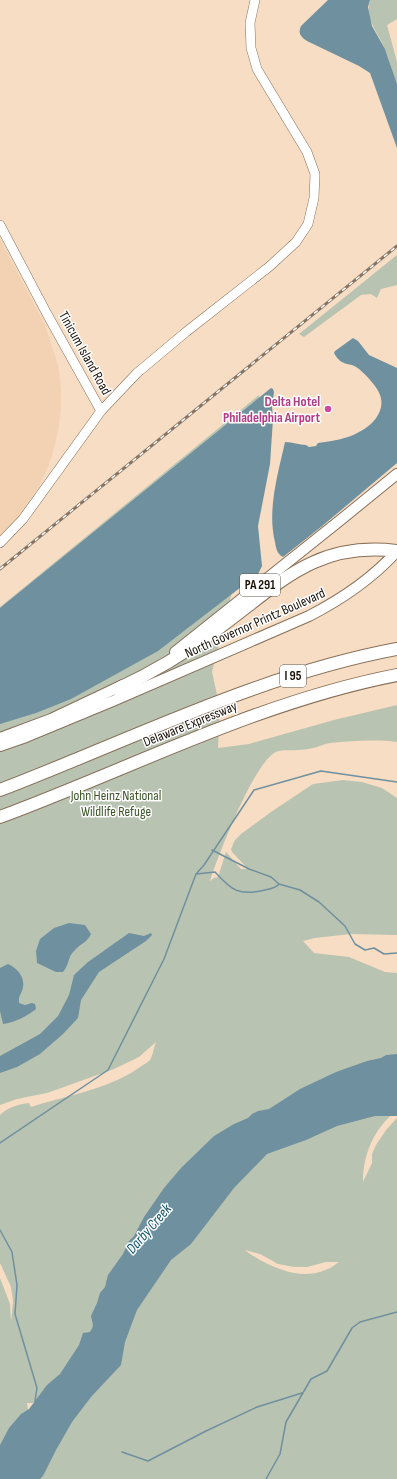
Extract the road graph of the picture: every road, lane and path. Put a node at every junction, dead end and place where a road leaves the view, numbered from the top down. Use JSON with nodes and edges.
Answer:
{"nodes":[{"id":1,"x":255,"y":0,"type":"edge"},
{"id":2,"x":0,"y":225,"type":"edge"},
{"id":3,"x":101,"y":411,"type":"junction"},
{"id":4,"x":397,"y":474,"type":"edge"},
{"id":5,"x":0,"y":543,"type":"edge"},
{"id":6,"x":397,"y":551,"type":"edge"},
{"id":7,"x":397,"y":649,"type":"edge"},
{"id":8,"x":397,"y":675,"type":"edge"},
{"id":9,"x":117,"y":689,"type":"junction"},
{"id":10,"x":0,"y":738,"type":"edge"},
{"id":11,"x":0,"y":746,"type":"edge"},
{"id":12,"x":0,"y":790,"type":"edge"},
{"id":13,"x":0,"y":817,"type":"edge"}],
"edges":[{"from":1,"to":3,"type":"street"},
{"from":2,"to":3,"type":"street","name":"Tinicum Island Road"},
{"from":3,"to":5,"type":"street","name":"Tinicum Island Road"},
{"from":4,"to":9,"type":"main road","number":"PA 291"},
{"from":6,"to":9,"type":"highway"},
{"from":6,"to":11,"type":"main road","name":"North Governor Printz Boulevard"},
{"from":7,"to":12,"type":"highway","name":"Delaware Expressway","number":"I 95"},
{"from":8,"to":13,"type":"highway","name":"Delaware Expressway","number":"I 95"},
{"from":9,"to":10,"type":"main road","number":"PA 291"}]}
